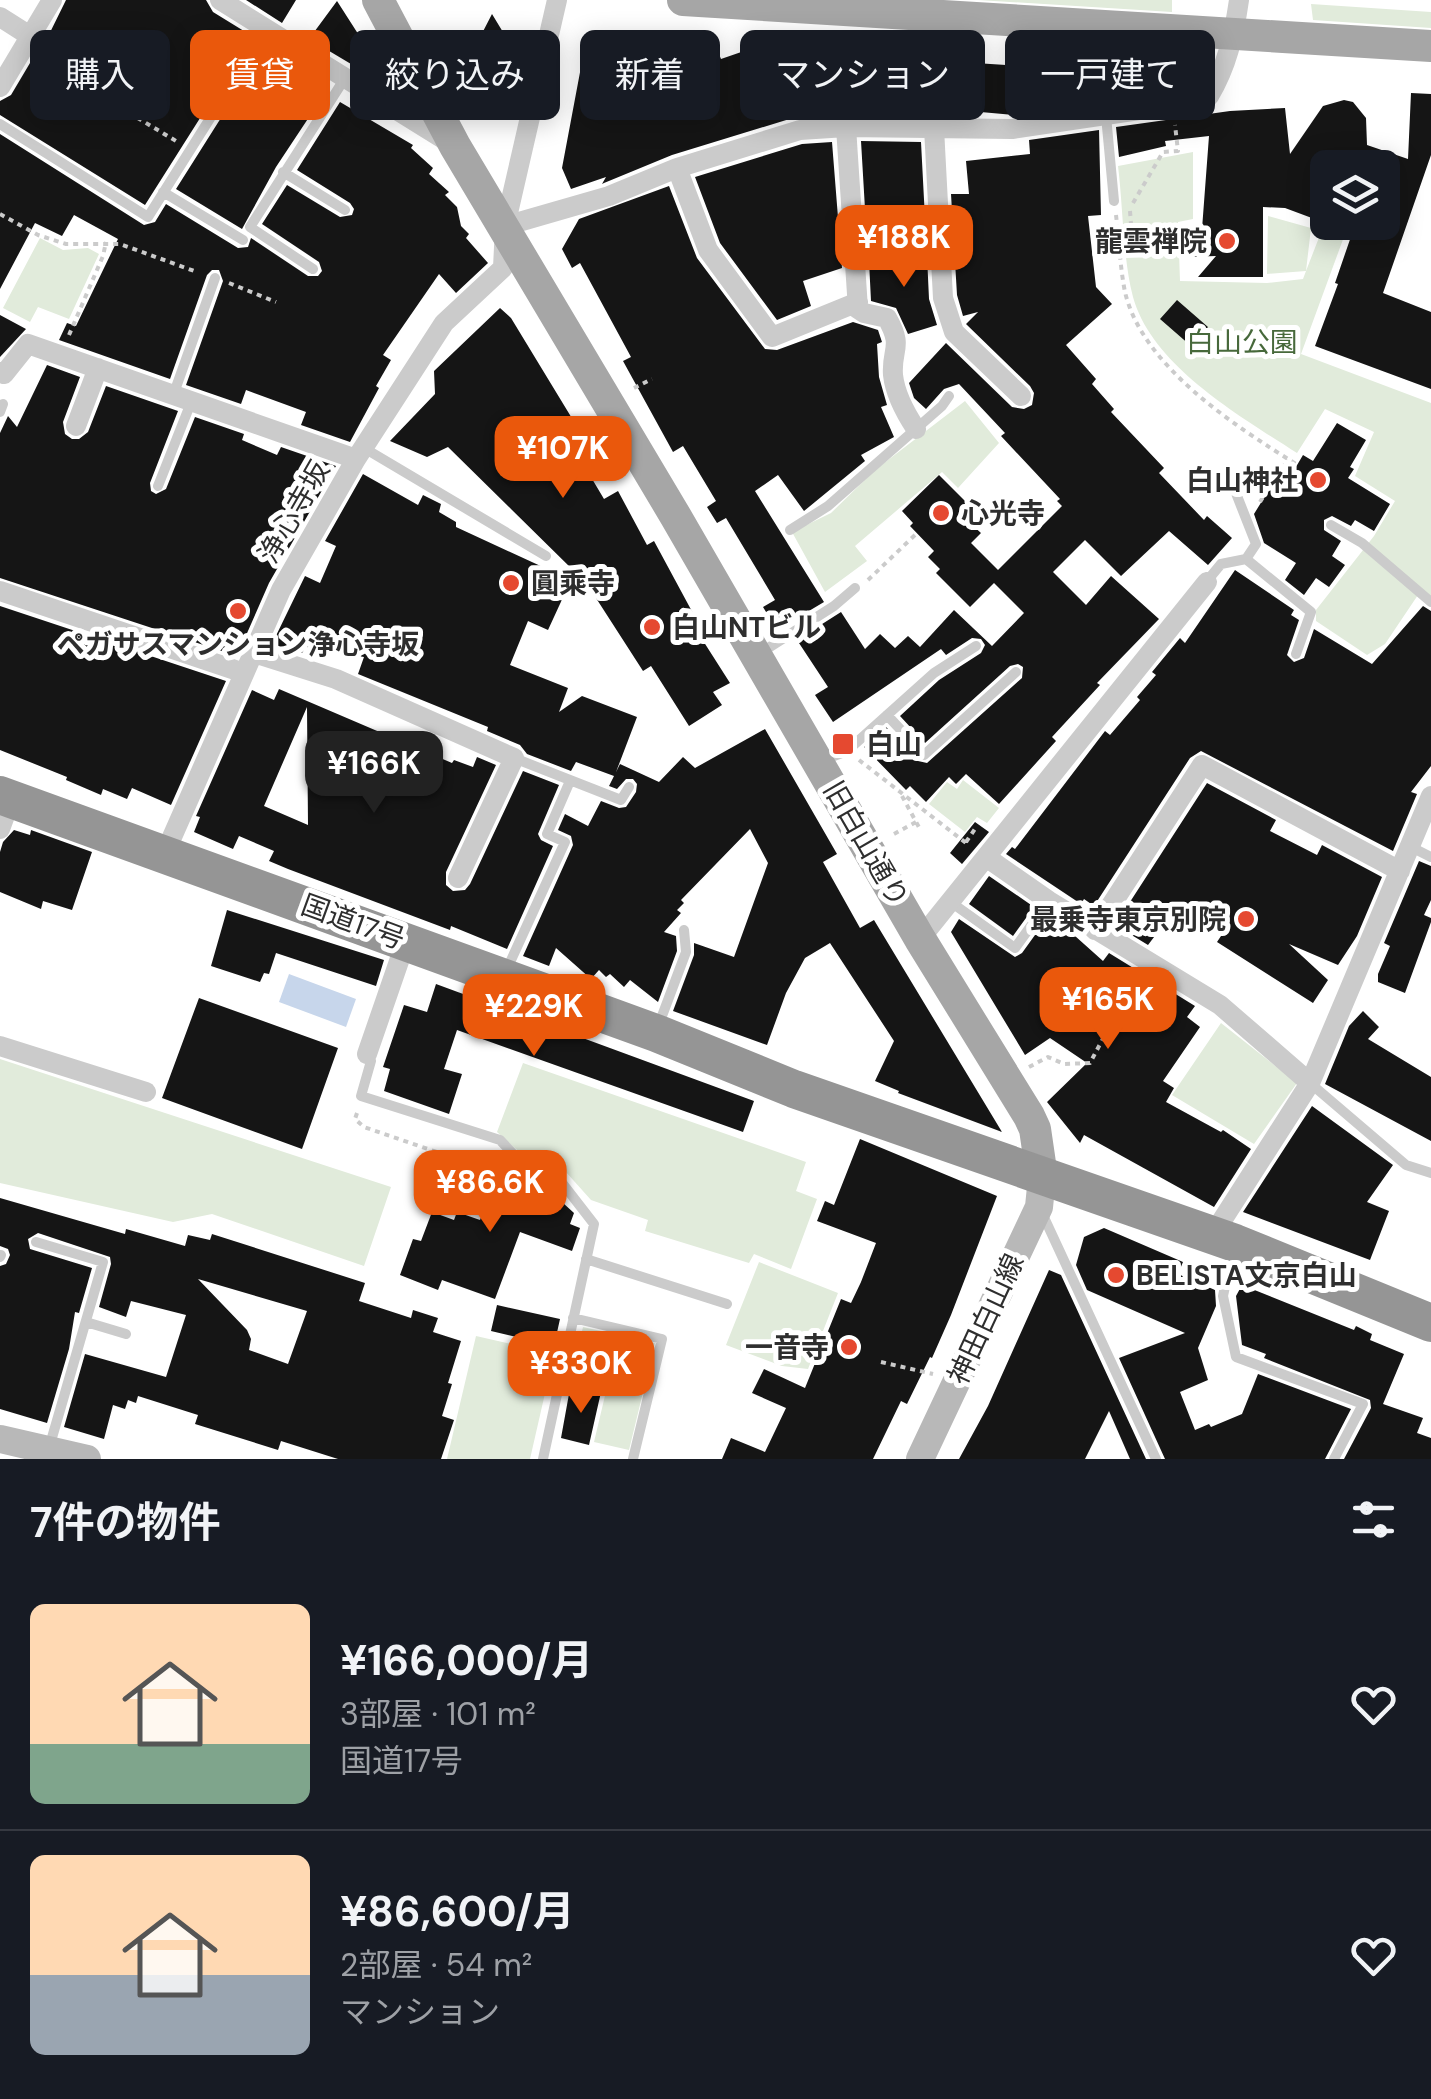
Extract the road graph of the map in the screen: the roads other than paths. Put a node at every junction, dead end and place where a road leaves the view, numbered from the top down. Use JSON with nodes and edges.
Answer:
{"nodes":[{"id":1,"x":52,"y":0,"type":"edge"},
{"id":2,"x":220,"y":0,"type":"edge"},
{"id":3,"x":378,"y":0,"type":"edge"},
{"id":4,"x":557,"y":0,"type":"edge"},
{"id":5,"x":683,"y":0,"type":"edge"},
{"id":6,"x":1238,"y":0,"type":"edge"},
{"id":7,"x":0,"y":17,"type":"edge"},
{"id":8,"x":267,"y":28,"type":"junction"},
{"id":9,"x":1234,"y":33,"type":"junction"},
{"id":10,"x":26,"y":42,"type":"junction"},
{"id":11,"x":1431,"y":46,"type":"edge"},
{"id":12,"x":345,"y":78,"type":"junction"},
{"id":13,"x":1215,"y":86,"type":"edge"},
{"id":14,"x":0,"y":87,"type":"edge"},
{"id":15,"x":1077,"y":120,"type":"edge"},
{"id":16,"x":1106,"y":120,"type":"edge"},
{"id":17,"x":0,"y":124,"type":"edge"},
{"id":18,"x":846,"y":127,"type":"junction"},
{"id":19,"x":934,"y":128,"type":"junction"},
{"id":20,"x":455,"y":146,"type":"junction"},
{"id":21,"x":677,"y":168,"type":"junction"},
{"id":22,"x":283,"y":172,"type":"junction"},
{"id":23,"x":163,"y":192,"type":"junction"},
{"id":24,"x":1114,"y":202,"type":"road end"},
{"id":25,"x":345,"y":210,"type":"dead end"},
{"id":26,"x":505,"y":226,"type":"junction"},
{"id":27,"x":242,"y":240,"type":"dead end"},
{"id":28,"x":942,"y":246,"type":"junction"},
{"id":29,"x":854,"y":253,"type":"junction"},
{"id":30,"x":313,"y":269,"type":"dead end"},
{"id":31,"x":215,"y":278,"type":"road end"},
{"id":32,"x":858,"y":302,"type":"junction"},
{"id":33,"x":98,"y":368,"type":"junction"},
{"id":34,"x":0,"y":372,"type":"edge"},
{"id":35,"x":949,"y":396,"type":"dead end"},
{"id":36,"x":1021,"y":396,"type":"dead end"},
{"id":37,"x":183,"y":397,"type":"junction"},
{"id":38,"x":76,"y":426,"type":"dead end"},
{"id":39,"x":916,"y":430,"type":"junction"},
{"id":40,"x":360,"y":454,"type":"junction"},
{"id":41,"x":1230,"y":478,"type":"dead end"},
{"id":42,"x":158,"y":486,"type":"dead end"},
{"id":43,"x":1332,"y":525,"type":"dead end"},
{"id":44,"x":790,"y":530,"type":"dead end"},
{"id":45,"x":546,"y":556,"type":"dead end"},
{"id":46,"x":1246,"y":558,"type":"junction"},
{"id":47,"x":1207,"y":582,"type":"joint"},
{"id":48,"x":855,"y":588,"type":"road end"},
{"id":49,"x":0,"y":591,"type":"edge"},
{"id":50,"x":1431,"y":602,"type":"edge"},
{"id":51,"x":976,"y":646,"type":"dead end"},
{"id":52,"x":254,"y":653,"type":"junction"},
{"id":53,"x":1296,"y":654,"type":"dead end"},
{"id":54,"x":757,"y":655,"type":"junction"},
{"id":55,"x":1016,"y":672,"type":"dead end"},
{"id":56,"x":244,"y":673,"type":"junction"},
{"id":57,"x":887,"y":716,"type":"junction"},
{"id":58,"x":833,"y":756,"type":"junction"},
{"id":59,"x":514,"y":758,"type":"junction"},
{"id":60,"x":570,"y":781,"type":"junction"},
{"id":61,"x":629,"y":787,"type":"dead end"},
{"id":62,"x":1431,"y":796,"type":"edge"},
{"id":63,"x":4,"y":807,"type":"edge"},
{"id":64,"x":1411,"y":847,"type":"junction"},
{"id":65,"x":165,"y":853,"type":"junction"},
{"id":66,"x":1431,"y":857,"type":"edge"},
{"id":67,"x":986,"y":858,"type":"junction"},
{"id":68,"x":1400,"y":870,"type":"junction"},
{"id":69,"x":458,"y":878,"type":"dead end"},
{"id":70,"x":1049,"y":901,"type":"junction"},
{"id":71,"x":952,"y":903,"type":"junction"},
{"id":72,"x":684,"y":930,"type":"dead end"},
{"id":73,"x":1095,"y":930,"type":"junction"},
{"id":74,"x":920,"y":939,"type":"junction"},
{"id":75,"x":406,"y":942,"type":"junction"},
{"id":76,"x":503,"y":979,"type":"junction"},
{"id":77,"x":656,"y":1033,"type":"junction"},
{"id":78,"x":0,"y":1046,"type":"edge"},
{"id":79,"x":367,"y":1054,"type":"joint"},
{"id":80,"x":1310,"y":1084,"type":"junction"},
{"id":81,"x":146,"y":1092,"type":"dead end"},
{"id":82,"x":1431,"y":1173,"type":"edge"},
{"id":83,"x":1040,"y":1192,"type":"junction"},
{"id":84,"x":1223,"y":1240,"type":"junction"},
{"id":85,"x":36,"y":1242,"type":"dead end"},
{"id":86,"x":586,"y":1259,"type":"junction"},
{"id":87,"x":727,"y":1304,"type":"dead end"},
{"id":88,"x":574,"y":1318,"type":"junction"},
{"id":89,"x":86,"y":1322,"type":"junction"},
{"id":90,"x":1431,"y":1323,"type":"edge"},
{"id":91,"x":126,"y":1334,"type":"dead end"},
{"id":92,"x":0,"y":1440,"type":"edge"},
{"id":93,"x":47,"y":1455,"type":"edge"},
{"id":94,"x":86,"y":1459,"type":"edge"},
{"id":95,"x":543,"y":1459,"type":"edge"},
{"id":96,"x":633,"y":1459,"type":"edge"},
{"id":97,"x":920,"y":1459,"type":"edge"},
{"id":98,"x":1156,"y":1459,"type":"edge"},
{"id":99,"x":1334,"y":1459,"type":"edge"}],
"edges":[{"from":1,"to":10,"type":"street"},
{"from":2,"to":8,"type":"street"},
{"from":3,"to":20,"type":"main road","name":"旧白山通り"},
{"from":4,"to":26,"type":"street","name":"浄心寺坂"},
{"from":5,"to":9,"type":"main road"},
{"from":6,"to":9,"type":"street"},
{"from":7,"to":10,"type":"street"},
{"from":8,"to":12,"type":"street"},
{"from":8,"to":23,"type":"lane"},
{"from":9,"to":11,"type":"main road"},
{"from":9,"to":13,"type":"street"},
{"from":10,"to":14,"type":"street"},
{"from":12,"to":20,"type":"street"},
{"from":12,"to":22,"type":"lane"},
{"from":15,"to":19,"type":"street"},
{"from":16,"to":24,"type":"lane"},
{"from":17,"to":23,"type":"lane"},
{"from":18,"to":19,"type":"street"},
{"from":18,"to":21,"type":"street"},
{"from":18,"to":29,"type":"street"},
{"from":19,"to":28,"type":"street"},
{"from":20,"to":26,"type":"main road","name":"旧白山通り"},
{"from":21,"to":26,"type":"street"},
{"from":21,"to":32,"type":"street"},
{"from":22,"to":25,"type":"lane"},
{"from":22,"to":30,"type":"lane"},
{"from":23,"to":27,"type":"lane"},
{"from":26,"to":40,"type":"street","name":"浄心寺坂"},
{"from":26,"to":54,"type":"main road","name":"旧白山通り"},
{"from":28,"to":29,"type":"lane"},
{"from":28,"to":36,"type":"street"},
{"from":29,"to":32,"type":"street"},
{"from":31,"to":37,"type":"lane"},
{"from":32,"to":39,"type":"street"},
{"from":33,"to":34,"type":"street"},
{"from":33,"to":37,"type":"street"},
{"from":33,"to":38,"type":"street"},
{"from":35,"to":39,"type":"lane"},
{"from":37,"to":40,"type":"street"},
{"from":37,"to":42,"type":"lane"},
{"from":39,"to":44,"type":"lane"},
{"from":40,"to":45,"type":"lane"},
{"from":40,"to":52,"type":"street","name":"浄心寺坂"},
{"from":41,"to":46,"type":"lane"},
{"from":43,"to":50,"type":"lane"},
{"from":46,"to":47,"type":"lane"},
{"from":46,"to":53,"type":"lane"},
{"from":47,"to":67,"type":"street"},
{"from":48,"to":54,"type":"lane"},
{"from":49,"to":56,"type":"street"},
{"from":51,"to":57,"type":"lane"},
{"from":52,"to":56,"type":"street","name":"浄心寺坂"},
{"from":52,"to":59,"type":"street"},
{"from":54,"to":58,"type":"main road","name":"旧白山通り"},
{"from":55,"to":57,"type":"lane"},
{"from":56,"to":65,"type":"street","name":"浄心寺坂"},
{"from":57,"to":58,"type":"lane"},
{"from":58,"to":74,"type":"main road","name":"旧白山通り"},
{"from":59,"to":60,"type":"lane"},
{"from":59,"to":69,"type":"street"},
{"from":60,"to":61,"type":"lane"},
{"from":60,"to":76,"type":"lane"},
{"from":62,"to":64,"type":"street"},
{"from":63,"to":65,"type":"highway","name":"国道17号"},
{"from":64,"to":66,"type":"lane"},
{"from":64,"to":68,"type":"street"},
{"from":65,"to":75,"type":"highway","name":"国道17号"},
{"from":67,"to":70,"type":"street"},
{"from":67,"to":71,"type":"street"},
{"from":68,"to":73,"type":"street"},
{"from":68,"to":80,"type":"street"},
{"from":70,"to":71,"type":"lane"},
{"from":70,"to":73,"type":"street"},
{"from":71,"to":74,"type":"street"},
{"from":72,"to":77,"type":"lane"},
{"from":73,"to":80,"type":"street"},
{"from":74,"to":83,"type":"main road","name":"旧白山通り"},
{"from":75,"to":76,"type":"highway","name":"国道17号"},
{"from":75,"to":79,"type":"street"},
{"from":76,"to":77,"type":"highway","name":"国道17号"},
{"from":77,"to":83,"type":"highway","name":"国道17号"},
{"from":78,"to":81,"type":"street"},
{"from":79,"to":86,"type":"lane"},
{"from":80,"to":82,"type":"lane"},
{"from":80,"to":84,"type":"street"},
{"from":83,"to":84,"type":"highway"},
{"from":83,"to":97,"type":"main road","name":"神田白山線"},
{"from":83,"to":98,"type":"lane"},
{"from":84,"to":90,"type":"highway"},
{"from":84,"to":99,"type":"lane"},
{"from":85,"to":89,"type":"lane"},
{"from":86,"to":87,"type":"lane"},
{"from":86,"to":88,"type":"lane"},
{"from":88,"to":95,"type":"lane"},
{"from":88,"to":96,"type":"lane"},
{"from":89,"to":91,"type":"lane"},
{"from":89,"to":93,"type":"lane"},
{"from":92,"to":93,"type":"main road"},
{"from":93,"to":94,"type":"main road"}]}
